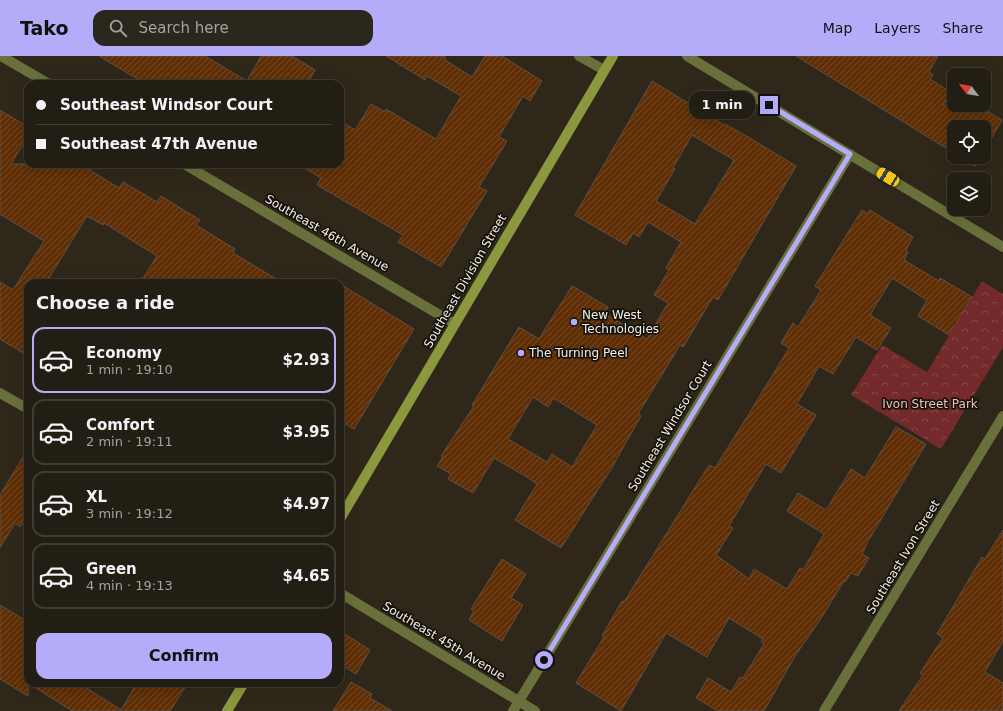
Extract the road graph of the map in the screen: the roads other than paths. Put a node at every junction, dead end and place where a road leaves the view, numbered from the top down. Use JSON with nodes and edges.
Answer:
{"nodes":[{"id":1,"x":1,"y":56,"type":"edge"},
{"id":2,"x":580,"y":56,"type":"edge"},
{"id":3,"x":613,"y":56,"type":"edge"},
{"id":4,"x":688,"y":56,"type":"edge"},
{"id":5,"x":604,"y":70,"type":"junction"},
{"id":6,"x":42,"y":80,"type":"edge"},
{"id":7,"x":850,"y":154,"type":"junction"},
{"id":8,"x":191,"y":168,"type":"edge"},
{"id":9,"x":1003,"y":247,"type":"edge"},
{"id":10,"x":455,"y":324,"type":"junction"},
{"id":11,"x":0,"y":393,"type":"edge"},
{"id":12,"x":24,"y":407,"type":"edge"},
{"id":13,"x":1003,"y":416,"type":"edge"},
{"id":14,"x":344,"y":512,"type":"edge"},
{"id":15,"x":344,"y":595,"type":"edge"},
{"id":16,"x":242,"y":687,"type":"edge"},
{"id":17,"x":519,"y":701,"type":"junction"},
{"id":18,"x":227,"y":711,"type":"edge"},
{"id":19,"x":513,"y":711,"type":"edge"},
{"id":20,"x":535,"y":711,"type":"edge"},
{"id":21,"x":824,"y":711,"type":"edge"}],
"edges":[{"from":1,"to":6,"type":"street"},
{"from":2,"to":5,"type":"street"},
{"from":3,"to":5,"type":"main road","name":"Southeast Division Street"},
{"from":4,"to":7,"type":"street"},
{"from":5,"to":10,"type":"main road","name":"Southeast Division Street"},
{"from":7,"to":9,"type":"street"},
{"from":7,"to":17,"type":"street","name":"Southeast Windsor Court"},
{"from":8,"to":10,"type":"street","name":"Southeast 46th Avenue"},
{"from":10,"to":14,"type":"main road","name":"Southeast Division Street"},
{"from":11,"to":12,"type":"street"},
{"from":13,"to":21,"type":"street","name":"Southeast Ivon Street"},
{"from":15,"to":17,"type":"street","name":"Southeast 45th Avenue"},
{"from":16,"to":18,"type":"main road"},
{"from":17,"to":19,"type":"street","name":"Southeast Windsor Court"},
{"from":17,"to":20,"type":"street","name":"Southeast 45th Avenue"}]}
